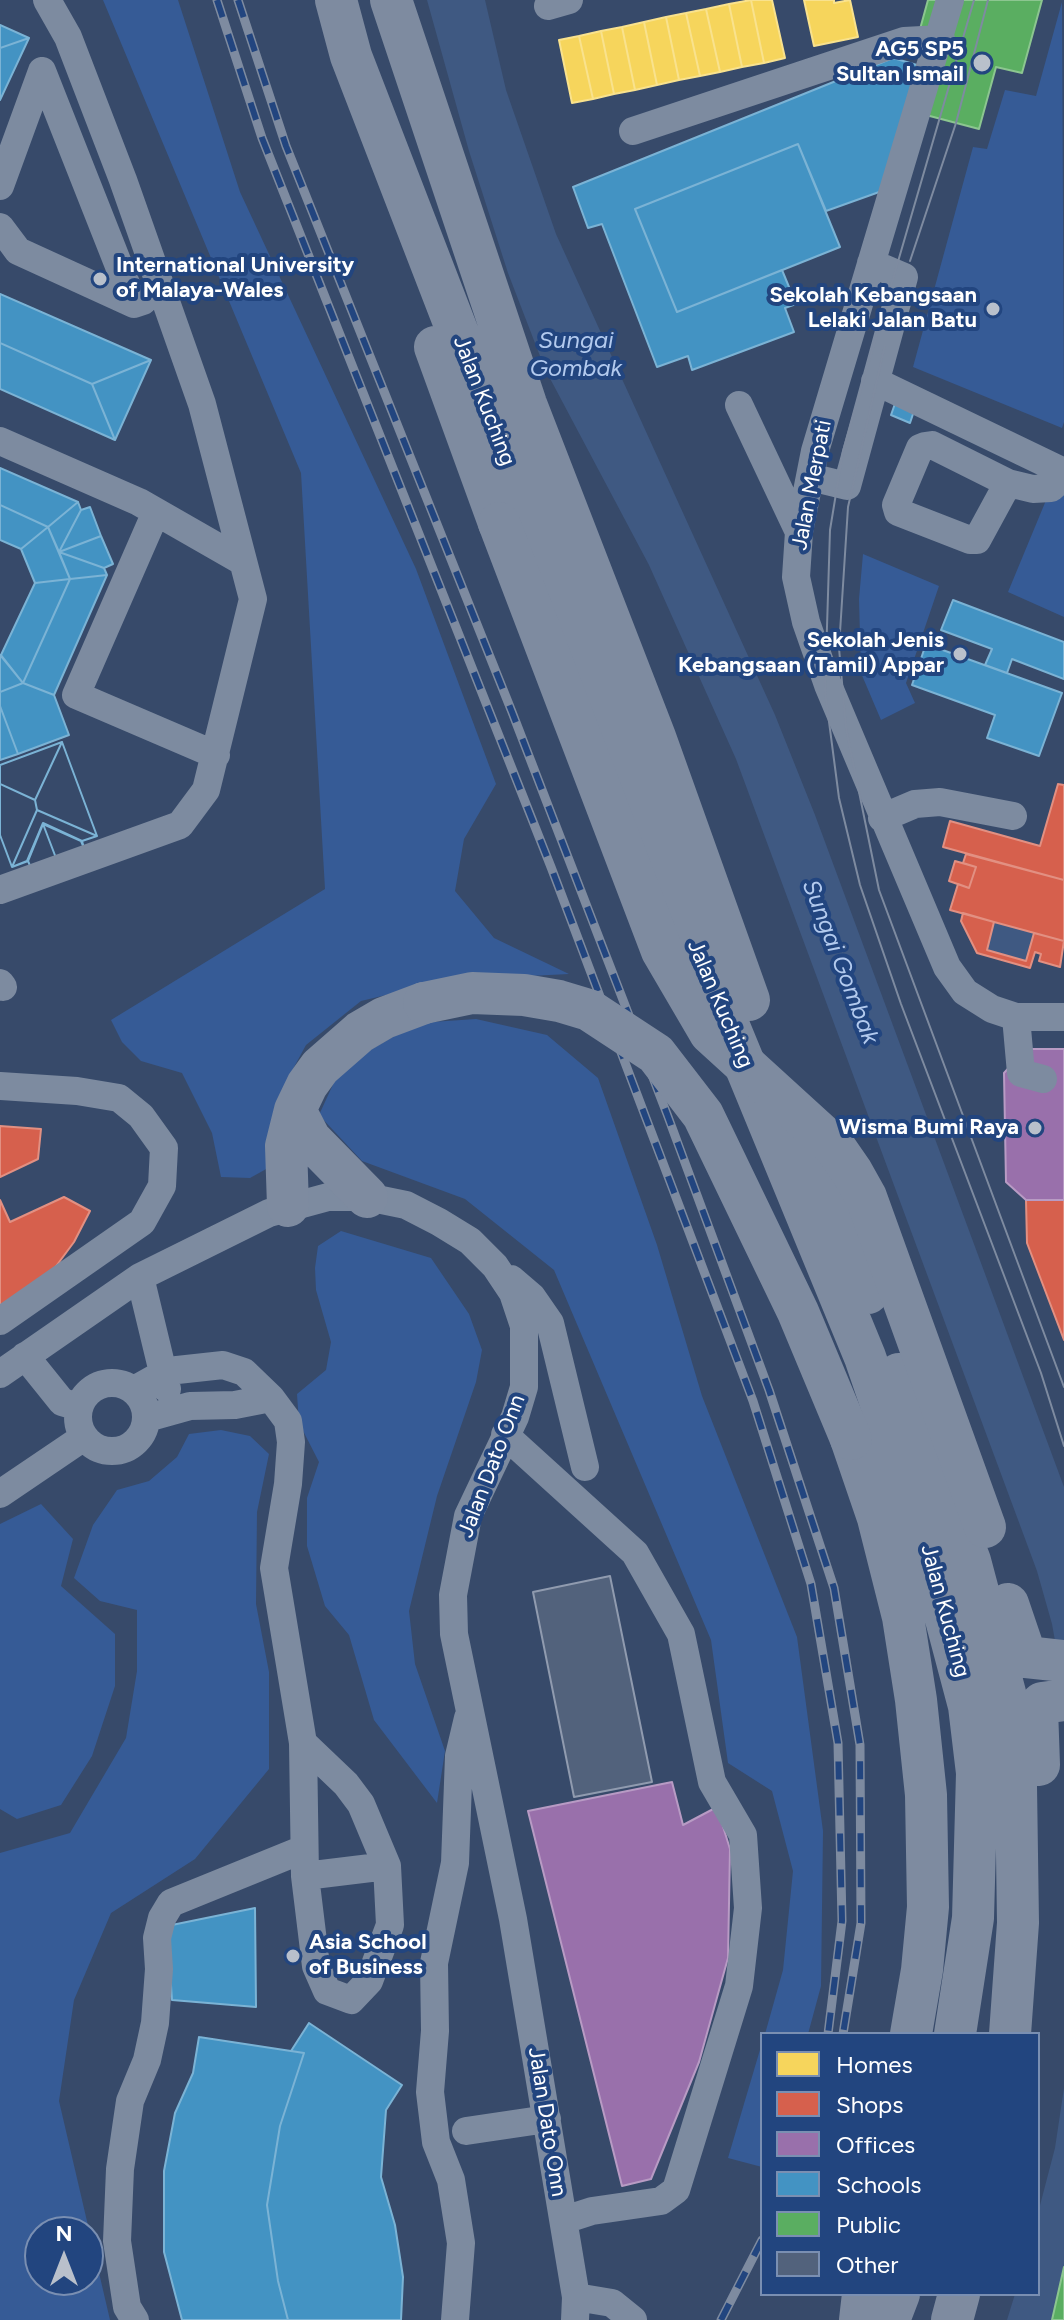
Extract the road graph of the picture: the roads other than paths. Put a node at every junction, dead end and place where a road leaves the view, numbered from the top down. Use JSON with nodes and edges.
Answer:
{"nodes":[{"id":1,"x":47,"y":0,"type":"edge"},
{"id":2,"x":336,"y":0,"type":"edge"},
{"id":3,"x":391,"y":0,"type":"edge"},
{"id":4,"x":950,"y":0,"type":"edge"},
{"id":5,"x":941,"y":39,"type":"junction"},
{"id":6,"x":633,"y":131,"type":"dead end"},
{"id":7,"x":389,"y":153,"type":"junction"},
{"id":8,"x":0,"y":186,"type":"edge"},
{"id":9,"x":0,"y":227,"type":"edge"},
{"id":10,"x":871,"y":263,"type":"junction"},
{"id":11,"x":162,"y":293,"type":"junction"},
{"id":12,"x":134,"y":304,"type":"junction"},
{"id":13,"x":875,"y":381,"type":"junction"},
{"id":14,"x":739,"y":405,"type":"dead end"},
{"id":15,"x":0,"y":441,"type":"edge"},
{"id":16,"x":1064,"y":474,"type":"edge"},
{"id":17,"x":810,"y":477,"type":"junction"},
{"id":18,"x":1008,"y":483,"type":"dead end"},
{"id":19,"x":156,"y":512,"type":"junction"},
{"id":20,"x":799,"y":532,"type":"junction"},
{"id":21,"x":242,"y":561,"type":"junction"},
{"id":22,"x":216,"y":755,"type":"junction"},
{"id":23,"x":1013,"y":816,"type":"dead end"},
{"id":24,"x":882,"y":818,"type":"junction"},
{"id":25,"x":0,"y":890,"type":"edge"},
{"id":26,"x":1016,"y":1017,"type":"junction"},
{"id":27,"x":1064,"y":1017,"type":"edge"},
{"id":28,"x":1043,"y":1079,"type":"dead end"},
{"id":29,"x":0,"y":1086,"type":"edge"},
{"id":30,"x":295,"y":1110,"type":"junction"},
{"id":31,"x":367,"y":1197,"type":"junction"},
{"id":32,"x":288,"y":1206,"type":"junction"},
{"id":33,"x":82,"y":1261,"type":"junction"},
{"id":34,"x":495,"y":1266,"type":"junction"},
{"id":35,"x":140,"y":1277,"type":"junction"},
{"id":36,"x":107,"y":1300,"type":"junction"},
{"id":37,"x":0,"y":1321,"type":"edge"},
{"id":38,"x":25,"y":1356,"type":"junction"},
{"id":39,"x":0,"y":1374,"type":"edge"},
{"id":40,"x":161,"y":1375,"type":"junction"},
{"id":41,"x":134,"y":1390,"type":"junction"},
{"id":42,"x":271,"y":1398,"type":"junction"},
{"id":43,"x":79,"y":1407,"type":"junction"},
{"id":44,"x":177,"y":1410,"type":"junction"},
{"id":45,"x":147,"y":1418,"type":"junction"},
{"id":46,"x":505,"y":1435,"type":"junction"},
{"id":47,"x":84,"y":1437,"type":"junction"},
{"id":48,"x":585,"y":1467,"type":"dead end"},
{"id":49,"x":0,"y":1494,"type":"edge"},
{"id":50,"x":1054,"y":1680,"type":"edge"},
{"id":51,"x":470,"y":1710,"type":"junction"},
{"id":52,"x":303,"y":1743,"type":"junction"},
{"id":53,"x":304,"y":1862,"type":"junction"},
{"id":54,"x":387,"y":1866,"type":"junction"},
{"id":55,"x":911,"y":2032,"type":"edge"},
{"id":56,"x":955,"y":2032,"type":"edge"},
{"id":57,"x":1010,"y":2032,"type":"edge"},
{"id":58,"x":1030,"y":2032,"type":"edge"},
{"id":59,"x":547,"y":2119,"type":"junction"},
{"id":60,"x":466,"y":2131,"type":"dead end"},
{"id":61,"x":564,"y":2220,"type":"junction"},
{"id":62,"x":863,"y":2296,"type":"edge"},
{"id":63,"x":898,"y":2296,"type":"edge"},
{"id":64,"x":958,"y":2296,"type":"edge"},
{"id":65,"x":576,"y":2308,"type":"edge"},
{"id":66,"x":135,"y":2320,"type":"edge"},
{"id":67,"x":455,"y":2320,"type":"edge"},
{"id":68,"x":633,"y":2320,"type":"edge"},
{"id":69,"x":860,"y":2320,"type":"edge"},
{"id":70,"x":889,"y":2320,"type":"edge"},
{"id":71,"x":952,"y":2320,"type":"edge"}],
"edges":[{"from":1,"to":11,"type":"street"},
{"from":2,"to":7,"type":"highway","name":"Jalan Kuching"},
{"from":3,"to":57,"type":"highway","name":"Jalan Kuching"},
{"from":4,"to":5,"type":"street","name":"Jalan Merpati"},
{"from":5,"to":6,"type":"street"},
{"from":5,"to":10,"type":"street","name":"Jalan Merpati"},
{"from":7,"to":50,"type":"highway","bridge":true},
{"from":7,"to":56,"type":"highway","name":"Jalan Kuching"},
{"from":8,"to":12,"type":"street"},
{"from":9,"to":12,"type":"street"},
{"from":10,"to":13,"type":"street"},
{"from":10,"to":17,"type":"street","name":"Jalan Merpati"},
{"from":11,"to":12,"type":"street"},
{"from":11,"to":21,"type":"street"},
{"from":13,"to":16,"type":"street"},
{"from":13,"to":17,"type":"street"},
{"from":14,"to":20,"type":"street"},
{"from":15,"to":19,"type":"street"},
{"from":16,"to":18,"type":"street"},
{"from":17,"to":20,"type":"street","name":"Jalan Merpati"},
{"from":19,"to":21,"type":"street"},
{"from":19,"to":22,"type":"street"},
{"from":20,"to":24,"type":"street","name":"Jalan Merpati"},
{"from":21,"to":22,"type":"street"},
{"from":22,"to":25,"type":"street"},
{"from":23,"to":24,"type":"street"},
{"from":24,"to":26,"type":"street","name":"Jalan Merpati"},
{"from":26,"to":27,"type":"street","name":"Jalan Merpati"},
{"from":26,"to":28,"type":"street"},
{"from":29,"to":33,"type":"street"},
{"from":30,"to":31,"type":"highway"},
{"from":30,"to":32,"type":"highway"},
{"from":30,"to":55,"type":"highway","bridge":true},
{"from":31,"to":32,"type":"street","name":"Jalan Dato Onn"},
{"from":31,"to":34,"type":"street","name":"Jalan Dato Onn"},
{"from":32,"to":35,"type":"street","name":"Jalan Dato Onn"},
{"from":33,"to":36,"type":"street"},
{"from":33,"to":37,"type":"street"},
{"from":34,"to":46,"type":"street","name":"Jalan Dato Onn"},
{"from":34,"to":48,"type":"street"},
{"from":35,"to":36,"type":"street","name":"Jalan Dato Onn"},
{"from":35,"to":40,"type":"street"},
{"from":36,"to":38,"type":"street","name":"Jalan Dato Onn"},
{"from":38,"to":39,"type":"street","name":"Jalan Dato Onn"},
{"from":38,"to":43,"type":"street"},
{"from":40,"to":41,"type":"street"},
{"from":40,"to":42,"type":"street"},
{"from":40,"to":44,"type":"street"},
{"from":41,"to":43,"type":"street"},
{"from":41,"to":45,"type":"street"},
{"from":42,"to":44,"type":"street"},
{"from":42,"to":52,"type":"street"},
{"from":43,"to":47,"type":"street"},
{"from":44,"to":45,"type":"street"},
{"from":45,"to":47,"type":"street"},
{"from":46,"to":51,"type":"street","name":"Jalan Dato Onn"},
{"from":46,"to":61,"type":"street"},
{"from":47,"to":49,"type":"street"},
{"from":50,"to":58,"type":"highway"},
{"from":51,"to":59,"type":"street","name":"Jalan Dato Onn"},
{"from":51,"to":67,"type":"street"},
{"from":52,"to":53,"type":"street"},
{"from":52,"to":54,"type":"street"},
{"from":53,"to":54,"type":"street"},
{"from":53,"to":54,"type":"street"},
{"from":53,"to":66,"type":"street"},
{"from":59,"to":60,"type":"street"},
{"from":59,"to":61,"type":"street","name":"Jalan Dato Onn"},
{"from":61,"to":65,"type":"street","name":"Jalan Dato Onn"},
{"from":62,"to":69,"type":"highway"},
{"from":63,"to":70,"type":"highway"},
{"from":64,"to":71,"type":"highway"},
{"from":65,"to":68,"type":"street"}]}
